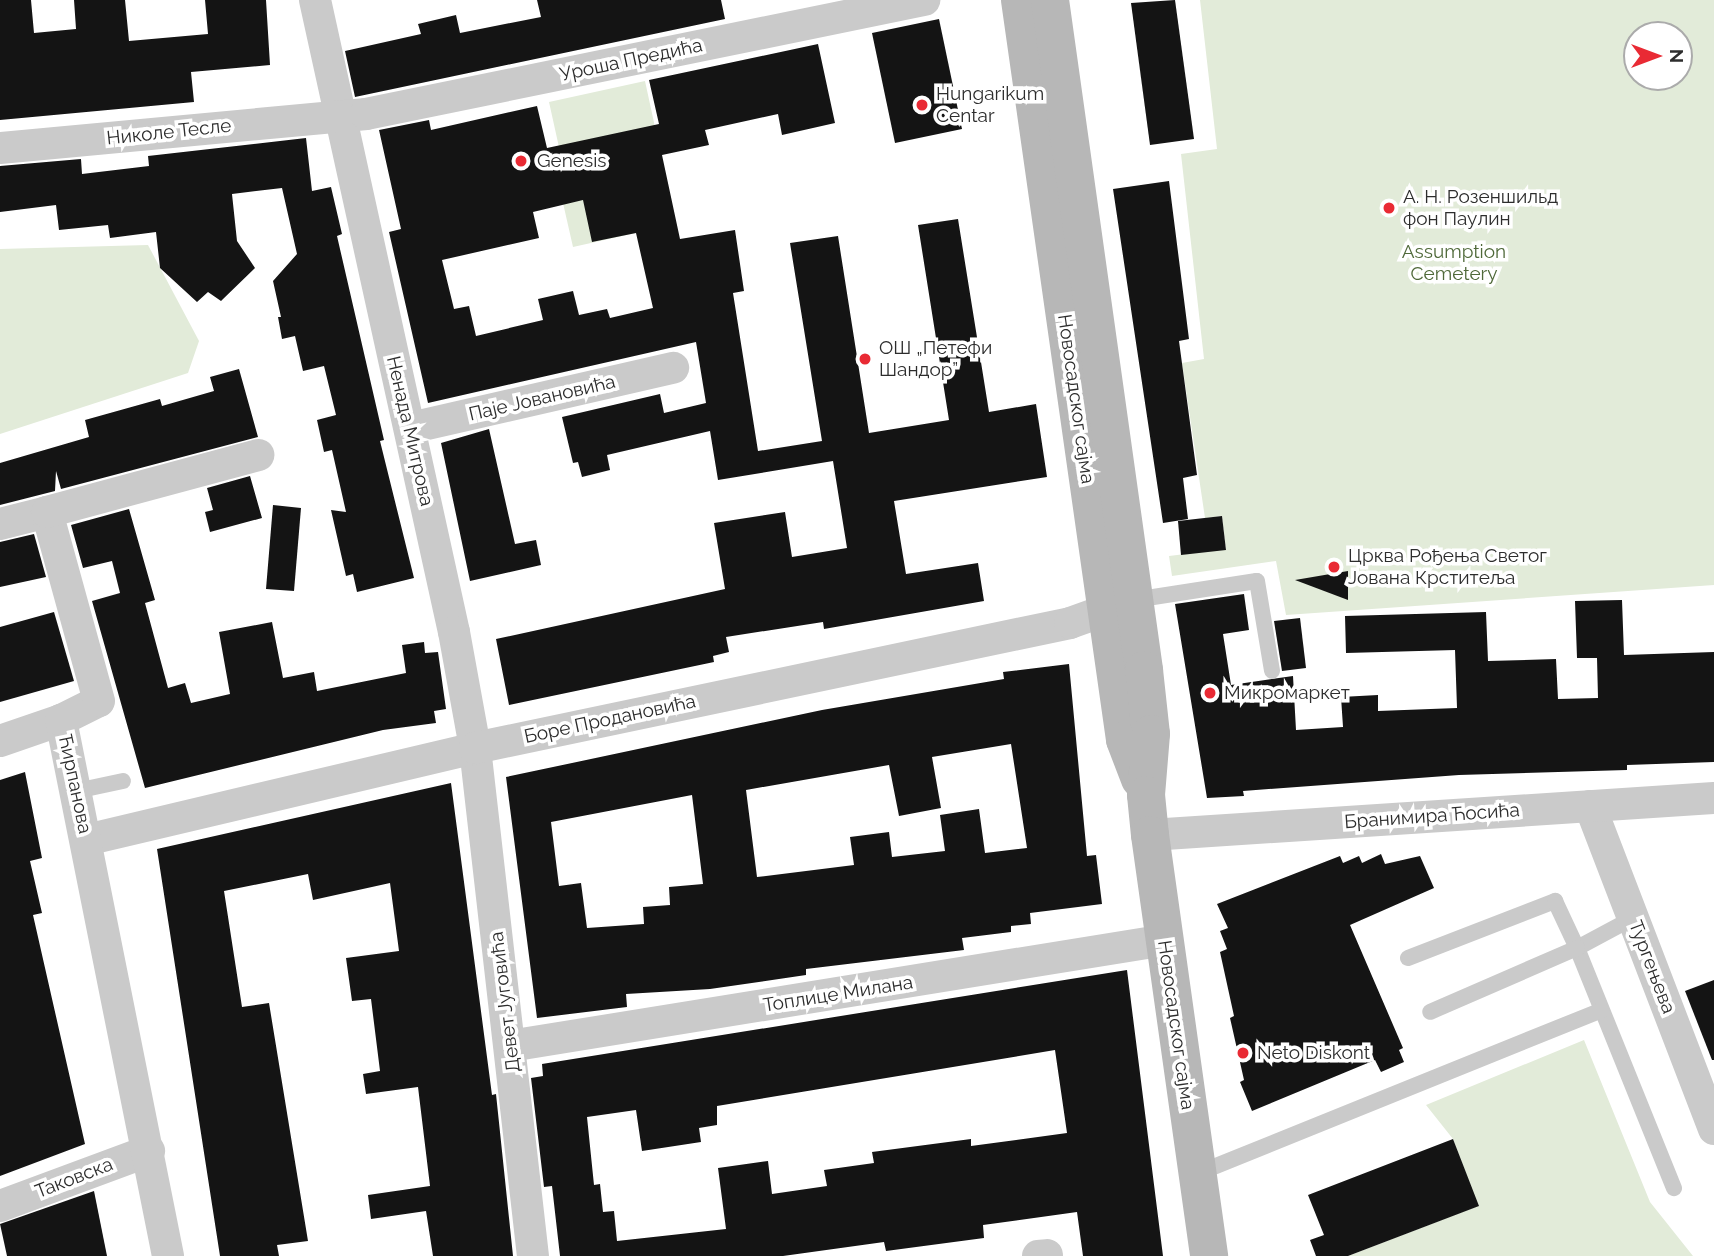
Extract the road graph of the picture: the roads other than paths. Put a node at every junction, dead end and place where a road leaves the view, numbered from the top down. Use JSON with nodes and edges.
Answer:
{"nodes":[{"id":1,"x":315,"y":0,"type":"edge"},
{"id":2,"x":924,"y":0,"type":"edge"},
{"id":3,"x":1020,"y":0,"type":"edge"},
{"id":4,"x":1050,"y":0,"type":"edge"},
{"id":5,"x":338,"y":115,"type":"junction"},
{"id":6,"x":0,"y":148,"type":"edge"},
{"id":7,"x":673,"y":368,"type":"dead end"},
{"id":8,"x":410,"y":428,"type":"junction"},
{"id":9,"x":258,"y":455,"type":"dead end"},
{"id":10,"x":47,"y":512,"type":"junction"},
{"id":11,"x":0,"y":524,"type":"edge"},
{"id":12,"x":1120,"y":606,"type":"junction"},
{"id":13,"x":1272,"y":671,"type":"dead end"},
{"id":14,"x":61,"y":720,"type":"junction"},
{"id":15,"x":0,"y":741,"type":"edge"},
{"id":16,"x":475,"y":748,"type":"junction"},
{"id":17,"x":123,"y":781,"type":"dead end"},
{"id":18,"x":76,"y":791,"type":"junction"},
{"id":19,"x":1714,"y":798,"type":"edge"},
{"id":20,"x":1590,"y":806,"type":"junction"},
{"id":21,"x":1150,"y":835,"type":"junction"},
{"id":22,"x":86,"y":840,"type":"junction"},
{"id":23,"x":1633,"y":918,"type":"junction"},
{"id":24,"x":1165,"y":940,"type":"junction"},
{"id":25,"x":1577,"y":948,"type":"junction"},
{"id":26,"x":1408,"y":958,"type":"dead end"},
{"id":27,"x":1601,"y":1010,"type":"junction"},
{"id":28,"x":1430,"y":1012,"type":"dead end"},
{"id":29,"x":510,"y":1046,"type":"junction"},
{"id":30,"x":1714,"y":1129,"type":"edge"},
{"id":31,"x":149,"y":1150,"type":"junction"},
{"id":32,"x":1196,"y":1174,"type":"junction"},
{"id":33,"x":1674,"y":1188,"type":"dead end"},
{"id":34,"x":0,"y":1206,"type":"edge"},
{"id":35,"x":168,"y":1256,"type":"edge"},
{"id":36,"x":533,"y":1256,"type":"edge"},
{"id":37,"x":1209,"y":1256,"type":"edge"}],
"edges":[{"from":1,"to":5,"type":"street","name":"Ненада Митрова"},
{"from":2,"to":5,"type":"street","name":"Уроша Предића"},
{"from":3,"to":12,"type":"street","name":"Новосадског сајма"},
{"from":4,"to":12,"type":"street","name":"Новосадског сајма"},
{"from":5,"to":6,"type":"street","name":"Николе Тесле"},
{"from":5,"to":8,"type":"street","name":"Ненада Митрова"},
{"from":7,"to":8,"type":"street","name":"Паје Јовановића"},
{"from":8,"to":16,"type":"street","name":"Ненада Митрова"},
{"from":9,"to":10,"type":"street"},
{"from":10,"to":11,"type":"street"},
{"from":10,"to":14,"type":"street","name":"Ћирпанова"},
{"from":12,"to":13,"type":"lane"},
{"from":12,"to":16,"type":"street","name":"Боре Продановића"},
{"from":12,"to":21,"type":"street","name":"Новосадског сајма"},
{"from":14,"to":15,"type":"street"},
{"from":14,"to":18,"type":"street","name":"Ћирпанова"},
{"from":16,"to":22,"type":"street","name":"Боре Продановића"},
{"from":16,"to":29,"type":"street","name":"Девет Југовића"},
{"from":17,"to":18,"type":"lane"},
{"from":18,"to":22,"type":"street","name":"Ћирпанова"},
{"from":19,"to":20,"type":"street","name":"Бранимира Ћосића"},
{"from":20,"to":21,"type":"street","name":"Бранимира Ћосића"},
{"from":20,"to":23,"type":"street","name":"Тургењева"},
{"from":21,"to":24,"type":"street","name":"Новосадског сајма"},
{"from":22,"to":31,"type":"street","name":"Ћирпанова"},
{"from":23,"to":25,"type":"lane"},
{"from":23,"to":30,"type":"street","name":"Тургењева"},
{"from":24,"to":29,"type":"street","name":"Топлице Милана"},
{"from":24,"to":32,"type":"street","name":"Новосадског сајма"},
{"from":25,"to":26,"type":"lane"},
{"from":25,"to":27,"type":"lane"},
{"from":25,"to":28,"type":"lane"},
{"from":27,"to":32,"type":"lane"},
{"from":27,"to":33,"type":"lane"},
{"from":29,"to":36,"type":"street","name":"Девет Југовића"},
{"from":31,"to":34,"type":"street","name":"Таковска"},
{"from":31,"to":35,"type":"street","name":"Ћирпанова"},
{"from":32,"to":37,"type":"street","name":"Новосадског сајма"}]}
